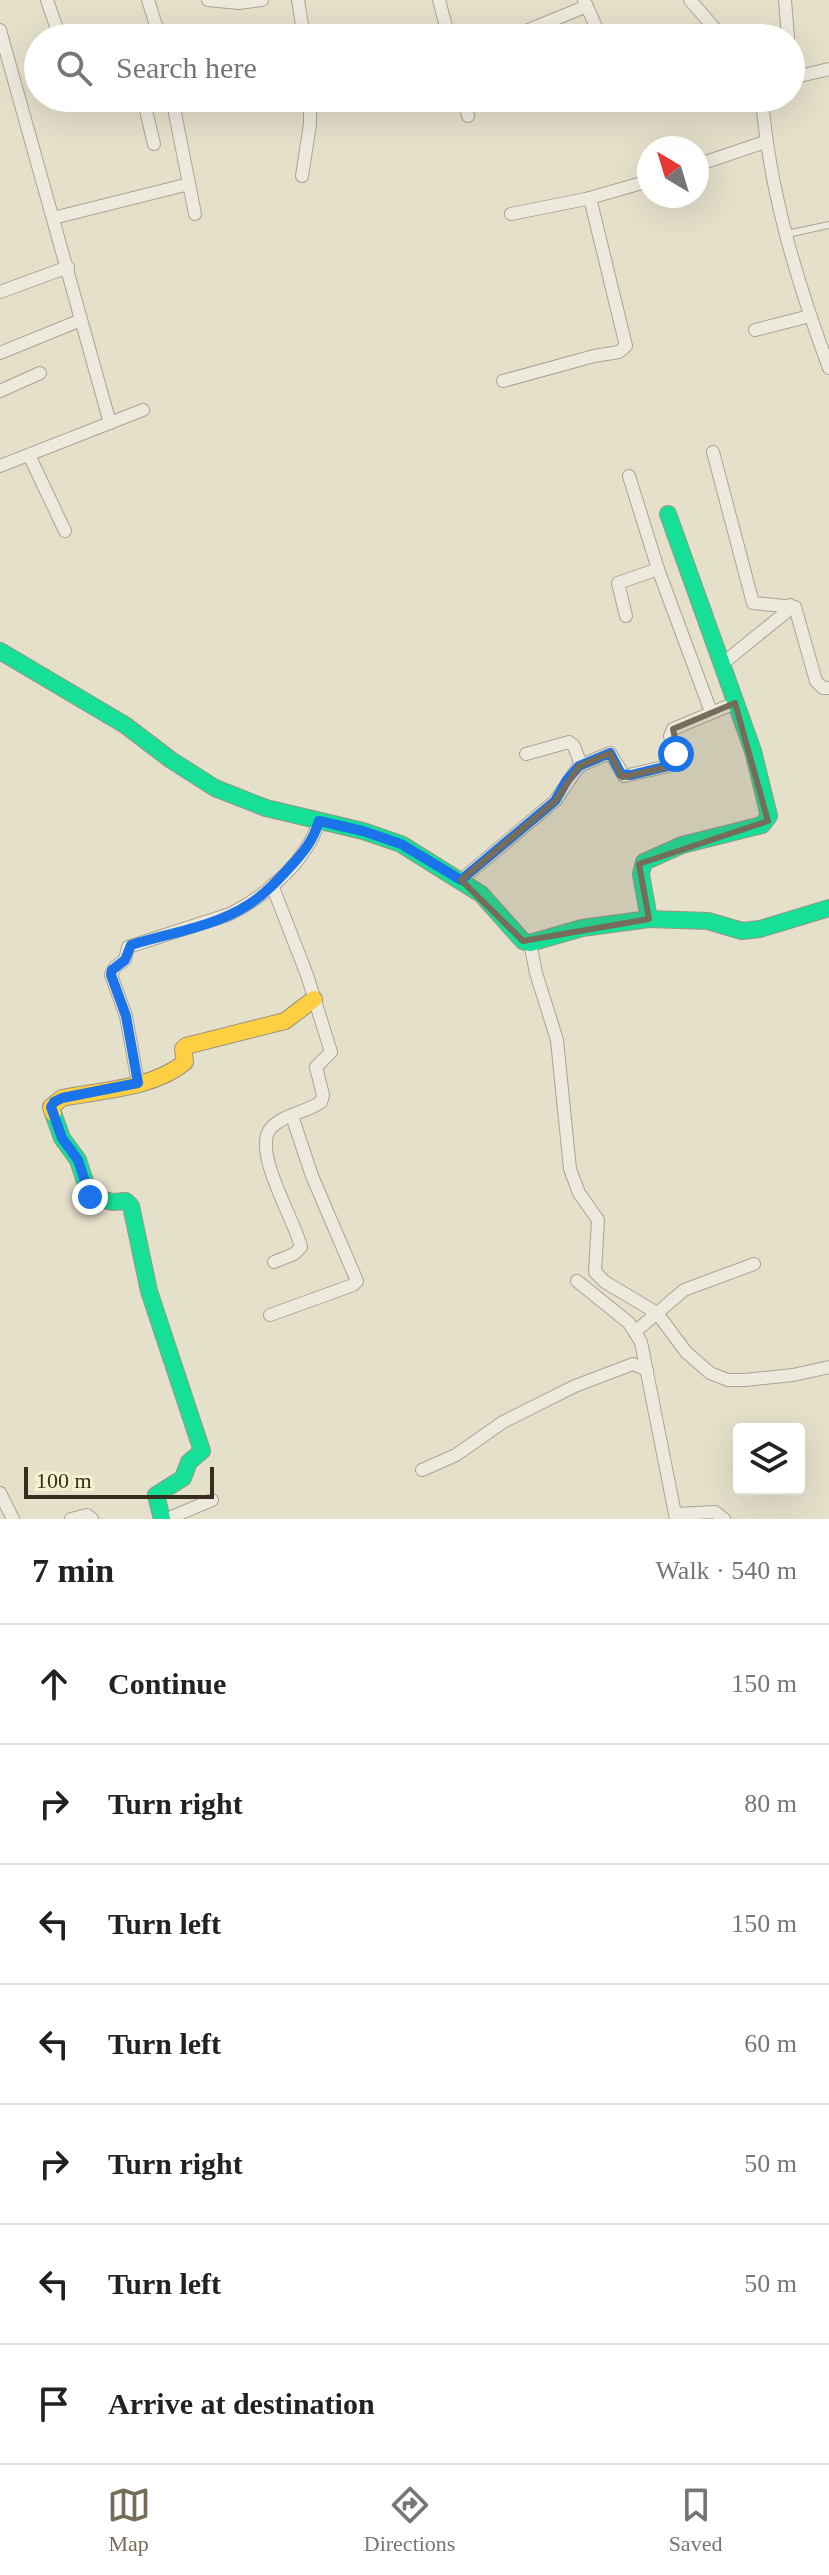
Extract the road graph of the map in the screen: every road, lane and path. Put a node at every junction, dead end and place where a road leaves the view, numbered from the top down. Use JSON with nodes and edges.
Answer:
{"nodes":[{"id":1,"x":148,"y":0,"type":"edge"},
{"id":2,"x":208,"y":0,"type":"edge"},
{"id":3,"x":262,"y":0,"type":"edge"},
{"id":4,"x":298,"y":0,"type":"edge"},
{"id":5,"x":439,"y":0,"type":"edge"},
{"id":6,"x":690,"y":0,"type":"edge"},
{"id":7,"x":785,"y":0,"type":"edge"},
{"id":8,"x":52,"y":2,"type":"edge"},
{"id":9,"x":586,"y":3,"type":"edge"},
{"id":10,"x":57,"y":24,"type":"edge"},
{"id":11,"x":156,"y":24,"type":"edge"},
{"id":12,"x":302,"y":24,"type":"edge"},
{"id":13,"x":445,"y":24,"type":"edge"},
{"id":14,"x":540,"y":24,"type":"edge"},
{"id":15,"x":595,"y":24,"type":"edge"},
{"id":16,"x":711,"y":24,"type":"edge"},
{"id":17,"x":787,"y":24,"type":"edge"},
{"id":18,"x":0,"y":30,"type":"edge"},
{"id":19,"x":829,"y":69,"type":"edge"},
{"id":20,"x":805,"y":75,"type":"edge"},
{"id":21,"x":146,"y":112,"type":"edge"},
{"id":22,"x":175,"y":112,"type":"edge"},
{"id":23,"x":310,"y":112,"type":"edge"},
{"id":24,"x":467,"y":112,"type":"edge"},
{"id":25,"x":763,"y":112,"type":"edge"},
{"id":26,"x":468,"y":116,"type":"dead end"},
{"id":27,"x":765,"y":142,"type":"junction"},
{"id":28,"x":154,"y":144,"type":"dead end"},
{"id":29,"x":709,"y":161,"type":"edge"},
{"id":30,"x":302,"y":176,"type":"dead end"},
{"id":31,"x":189,"y":184,"type":"junction"},
{"id":32,"x":637,"y":184,"type":"edge"},
{"id":33,"x":590,"y":198,"type":"junction"},
{"id":34,"x":195,"y":214,"type":"dead end"},
{"id":35,"x":511,"y":214,"type":"dead end"},
{"id":36,"x":53,"y":218,"type":"junction"},
{"id":37,"x":829,"y":225,"type":"edge"},
{"id":38,"x":787,"y":234,"type":"junction"},
{"id":39,"x":68,"y":267,"type":"junction"},
{"id":40,"x":0,"y":292,"type":"edge"},
{"id":41,"x":810,"y":316,"type":"junction"},
{"id":42,"x":81,"y":320,"type":"junction"},
{"id":43,"x":755,"y":330,"type":"dead end"},
{"id":44,"x":0,"y":353,"type":"edge"},
{"id":45,"x":829,"y":368,"type":"edge"},
{"id":46,"x":40,"y":373,"type":"dead end"},
{"id":47,"x":503,"y":381,"type":"dead end"},
{"id":48,"x":0,"y":391,"type":"edge"},
{"id":49,"x":143,"y":410,"type":"dead end"},
{"id":50,"x":110,"y":423,"type":"junction"},
{"id":51,"x":713,"y":452,"type":"dead end"},
{"id":52,"x":29,"y":455,"type":"junction"},
{"id":53,"x":0,"y":466,"type":"edge"},
{"id":54,"x":629,"y":476,"type":"dead end"},
{"id":55,"x":668,"y":514,"type":"dead end"},
{"id":56,"x":65,"y":531,"type":"dead end"},
{"id":57,"x":658,"y":569,"type":"junction"},
{"id":58,"x":790,"y":605,"type":"junction"},
{"id":59,"x":626,"y":616,"type":"dead end"},
{"id":60,"x":0,"y":651,"type":"edge"},
{"id":61,"x":722,"y":664,"type":"junction"},
{"id":62,"x":829,"y":688,"type":"edge"},
{"id":63,"x":735,"y":703,"type":"junction"},
{"id":64,"x":711,"y":712,"type":"junction"},
{"id":65,"x":526,"y":754,"type":"dead end"},
{"id":66,"x":581,"y":765,"type":"junction"},
{"id":67,"x":319,"y":821,"type":"junction"},
{"id":68,"x":461,"y":880,"type":"junction"},
{"id":69,"x":272,"y":885,"type":"junction"},
{"id":70,"x":829,"y":908,"type":"edge"},
{"id":71,"x":649,"y":919,"type":"junction"},
{"id":72,"x":530,"y":943,"type":"junction"},
{"id":73,"x":314,"y":999,"type":"junction"},
{"id":74,"x":138,"y":1083,"type":"junction"},
{"id":75,"x":292,"y":1116,"type":"junction"},
{"id":76,"x":274,"y":1262,"type":"dead end"},
{"id":77,"x":754,"y":1264,"type":"dead end"},
{"id":78,"x":577,"y":1281,"type":"dead end"},
{"id":79,"x":657,"y":1313,"type":"junction"},
{"id":80,"x":270,"y":1315,"type":"dead end"},
{"id":81,"x":636,"y":1331,"type":"junction"},
{"id":82,"x":829,"y":1367,"type":"edge"},
{"id":83,"x":647,"y":1370,"type":"junction"},
{"id":84,"x":422,"y":1470,"type":"dead end"},
{"id":85,"x":0,"y":1493,"type":"edge"},
{"id":86,"x":212,"y":1500,"type":"dead end"},
{"id":87,"x":676,"y":1516,"type":"edge"},
{"id":88,"x":13,"y":1519,"type":"edge"},
{"id":89,"x":71,"y":1519,"type":"edge"},
{"id":90,"x":92,"y":1519,"type":"edge"},
{"id":91,"x":164,"y":1519,"type":"edge"},
{"id":92,"x":724,"y":1519,"type":"edge"}],
"edges":[{"from":1,"to":11,"type":"street"},
{"from":2,"to":3,"type":"street"},
{"from":4,"to":12,"type":"street"},
{"from":5,"to":13,"type":"street"},
{"from":6,"to":16,"type":"street"},
{"from":7,"to":17,"type":"street"},
{"from":8,"to":10,"type":"street"},
{"from":9,"to":14,"type":"street"},
{"from":9,"to":15,"type":"street"},
{"from":18,"to":36,"type":"street"},
{"from":19,"to":20,"type":"street"},
{"from":21,"to":28,"type":"street"},
{"from":22,"to":31,"type":"street"},
{"from":23,"to":30,"type":"street"},
{"from":24,"to":26,"type":"street"},
{"from":25,"to":27,"type":"street"},
{"from":27,"to":29,"type":"street"},
{"from":27,"to":38,"type":"street"},
{"from":31,"to":34,"type":"street"},
{"from":31,"to":36,"type":"street"},
{"from":32,"to":33,"type":"street"},
{"from":33,"to":35,"type":"street"},
{"from":33,"to":47,"type":"street"},
{"from":36,"to":39,"type":"street"},
{"from":37,"to":38,"type":"lane"},
{"from":38,"to":41,"type":"street"},
{"from":39,"to":40,"type":"street"},
{"from":39,"to":42,"type":"street"},
{"from":41,"to":43,"type":"street"},
{"from":41,"to":45,"type":"street"},
{"from":42,"to":44,"type":"street"},
{"from":42,"to":50,"type":"street"},
{"from":46,"to":48,"type":"street"},
{"from":49,"to":50,"type":"street"},
{"from":50,"to":52,"type":"street"},
{"from":51,"to":58,"type":"street"},
{"from":52,"to":53,"type":"street"},
{"from":52,"to":56,"type":"street"},
{"from":54,"to":57,"type":"street"},
{"from":55,"to":61,"type":"street"},
{"from":57,"to":59,"type":"street"},
{"from":57,"to":64,"type":"street"},
{"from":58,"to":61,"type":"street"},
{"from":58,"to":62,"type":"street"},
{"from":60,"to":67,"type":"street"},
{"from":61,"to":63,"type":"street"},
{"from":63,"to":64,"type":"street"},
{"from":63,"to":71,"type":"street"},
{"from":64,"to":66,"type":"street"},
{"from":65,"to":66,"type":"street"},
{"from":66,"to":68,"type":"street"},
{"from":67,"to":68,"type":"street"},
{"from":67,"to":69,"type":"street"},
{"from":68,"to":72,"type":"street"},
{"from":69,"to":73,"type":"street"},
{"from":69,"to":74,"type":"street"},
{"from":70,"to":71,"type":"street"},
{"from":71,"to":72,"type":"street"},
{"from":72,"to":79,"type":"street"},
{"from":73,"to":74,"type":"street"},
{"from":73,"to":75,"type":"street"},
{"from":74,"to":91,"type":"street"},
{"from":75,"to":76,"type":"street"},
{"from":75,"to":80,"type":"street"},
{"from":77,"to":79,"type":"street"},
{"from":78,"to":81,"type":"street"},
{"from":79,"to":81,"type":"street"},
{"from":79,"to":82,"type":"street"},
{"from":81,"to":83,"type":"street"},
{"from":83,"to":84,"type":"street"},
{"from":83,"to":87,"type":"street"},
{"from":85,"to":88,"type":"street"},
{"from":86,"to":91,"type":"street"},
{"from":87,"to":92,"type":"street"},
{"from":89,"to":90,"type":"street"}]}
